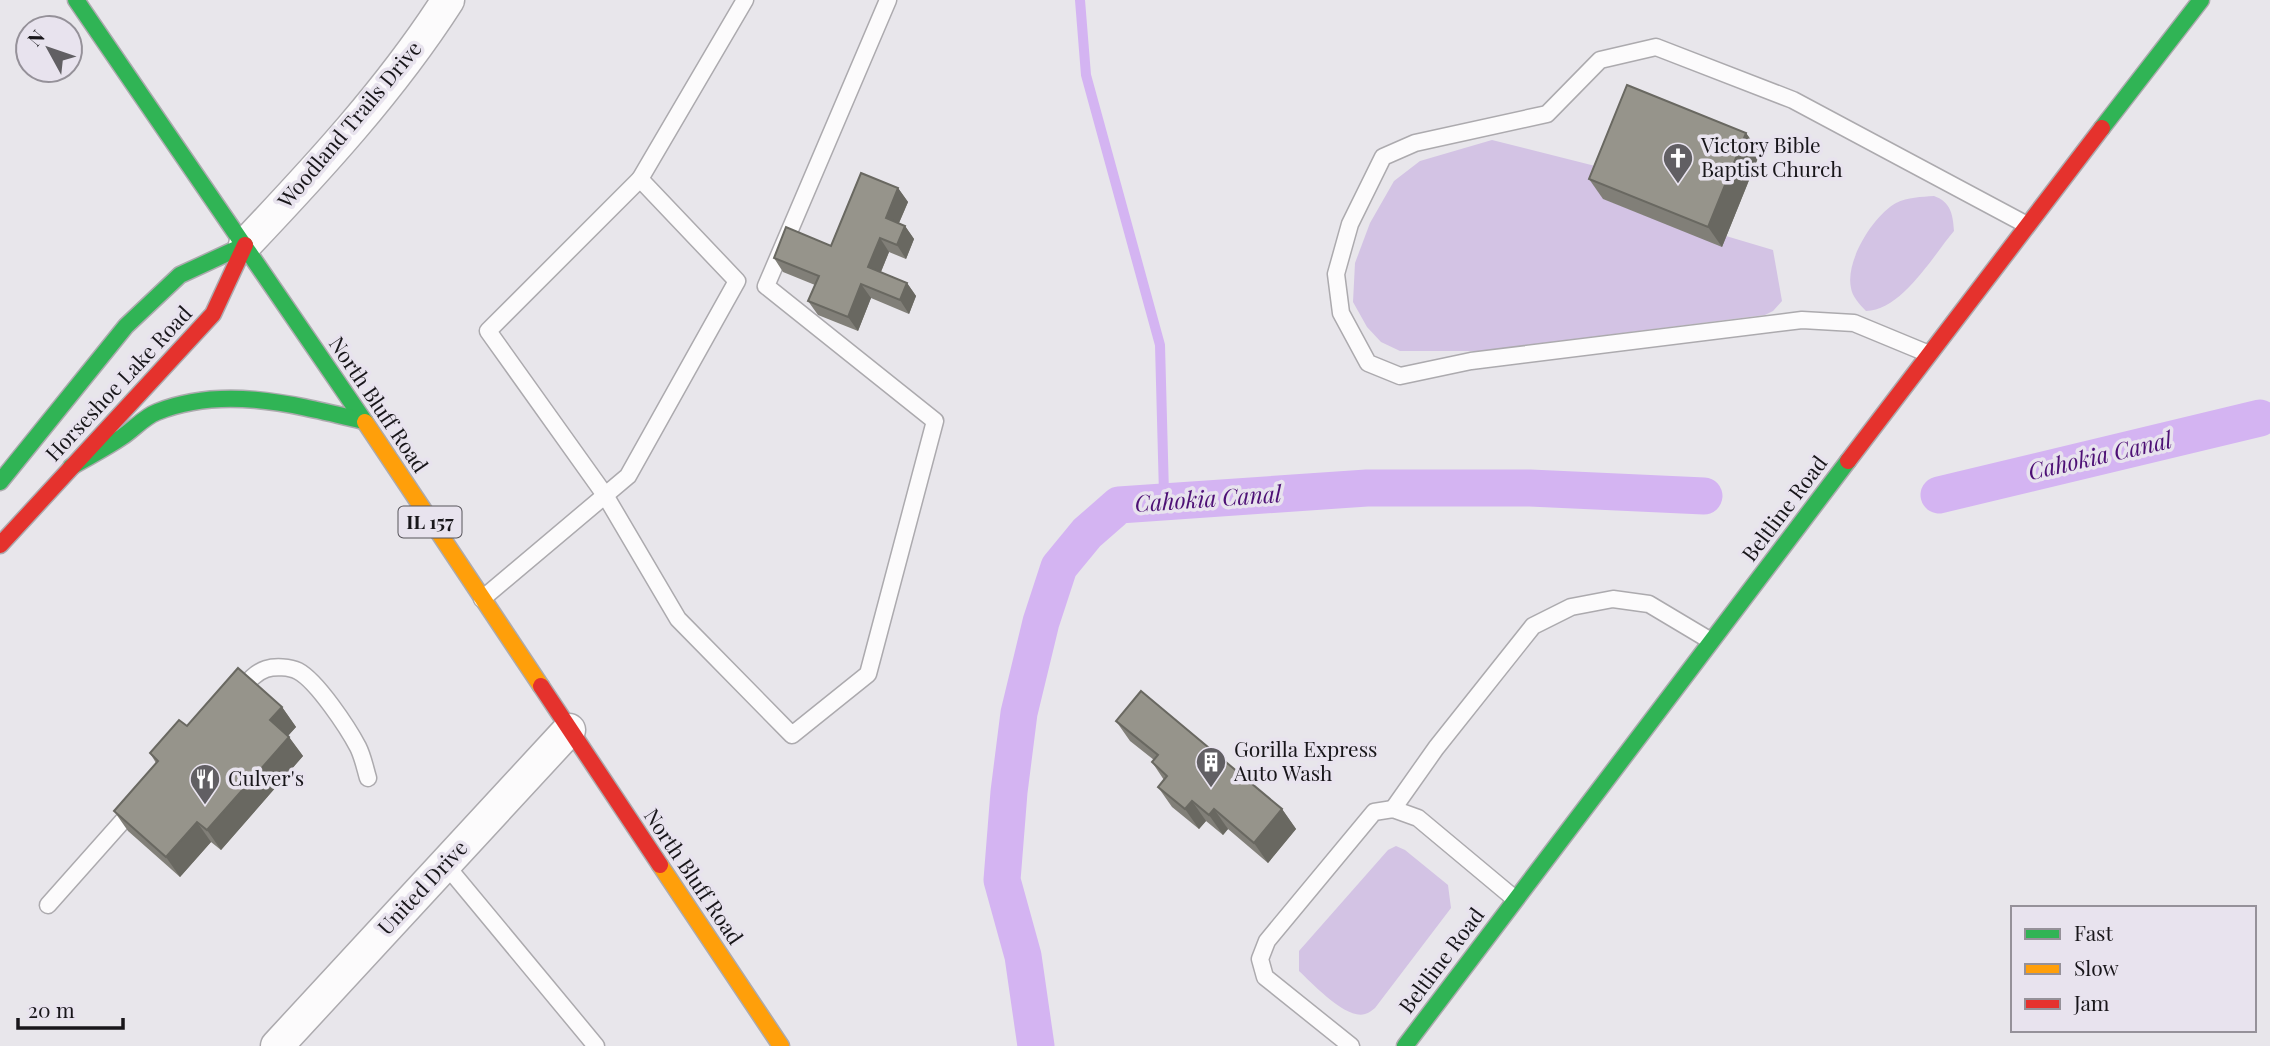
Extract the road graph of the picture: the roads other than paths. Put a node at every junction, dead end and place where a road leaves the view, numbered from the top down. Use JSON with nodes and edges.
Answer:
{"nodes":[{"id":1,"x":76,"y":0,"type":"edge"},
{"id":2,"x":448,"y":0,"type":"edge"},
{"id":3,"x":745,"y":0,"type":"edge"},
{"id":4,"x":888,"y":0,"type":"edge"},
{"id":5,"x":2202,"y":0,"type":"edge"},
{"id":6,"x":640,"y":179,"type":"junction"},
{"id":7,"x":2027,"y":225,"type":"junction"},
{"id":8,"x":245,"y":245,"type":"junction"},
{"id":9,"x":737,"y":281,"type":"junction"},
{"id":10,"x":766,"y":286,"type":"junction"},
{"id":11,"x":1929,"y":354,"type":"junction"},
{"id":12,"x":364,"y":421,"type":"junction"},
{"id":13,"x":71,"y":467,"type":"junction"},
{"id":14,"x":0,"y":482,"type":"edge"},
{"id":15,"x":605,"y":495,"type":"junction"},
{"id":16,"x":0,"y":545,"type":"edge"},
{"id":17,"x":482,"y":599,"type":"junction"},
{"id":18,"x":1711,"y":641,"type":"junction"},
{"id":19,"x":224,"y":708,"type":"edge"},
{"id":20,"x":569,"y":730,"type":"junction"},
{"id":21,"x":368,"y":778,"type":"dead end"},
{"id":22,"x":150,"y":790,"type":"edge"},
{"id":23,"x":1393,"y":809,"type":"junction"},
{"id":24,"x":445,"y":864,"type":"junction"},
{"id":25,"x":1515,"y":899,"type":"junction"},
{"id":26,"x":48,"y":905,"type":"dead end"},
{"id":27,"x":277,"y":1046,"type":"edge"},
{"id":28,"x":596,"y":1046,"type":"edge"},
{"id":29,"x":781,"y":1046,"type":"edge"},
{"id":30,"x":1351,"y":1046,"type":"edge"},
{"id":31,"x":1405,"y":1046,"type":"edge"}],
"edges":[{"from":1,"to":8,"type":"main road","name":"North Bluff Road","number":"IL 157"},
{"from":2,"to":8,"type":"street","name":"Woodland Trails Drive"},
{"from":3,"to":6,"type":"lane"},
{"from":4,"to":10,"type":"lane"},
{"from":5,"to":7,"type":"main road","name":"Beltline Road"},
{"from":6,"to":9,"type":"lane"},
{"from":6,"to":15,"type":"lane"},
{"from":7,"to":11,"type":"main road","name":"Beltline Road"},
{"from":7,"to":11,"type":"lane"},
{"from":8,"to":12,"type":"main road","name":"North Bluff Road","number":"IL 157"},
{"from":8,"to":13,"type":"main road","name":"Horseshoe Lake Road"},
{"from":8,"to":14,"type":"main road","name":"Horseshoe Lake Road"},
{"from":9,"to":10,"type":"lane"},
{"from":9,"to":15,"type":"lane"},
{"from":10,"to":15,"type":"lane"},
{"from":11,"to":18,"type":"main road","name":"Beltline Road"},
{"from":12,"to":13,"type":"main road"},
{"from":12,"to":17,"type":"main road","name":"North Bluff Road","number":"IL 157"},
{"from":13,"to":16,"type":"main road","name":"Horseshoe Lake Road"},
{"from":15,"to":17,"type":"lane"},
{"from":17,"to":20,"type":"main road","name":"North Bluff Road","number":"IL 157"},
{"from":18,"to":23,"type":"lane"},
{"from":18,"to":25,"type":"main road","name":"Beltline Road"},
{"from":19,"to":21,"type":"lane"},
{"from":20,"to":24,"type":"street","name":"United Drive"},
{"from":20,"to":29,"type":"main road","name":"North Bluff Road","number":"IL 157"},
{"from":22,"to":26,"type":"lane"},
{"from":23,"to":25,"type":"lane"},
{"from":23,"to":30,"type":"lane"},
{"from":24,"to":27,"type":"street","name":"United Drive"},
{"from":24,"to":28,"type":"lane"},
{"from":25,"to":31,"type":"main road","name":"Beltline Road"}]}
